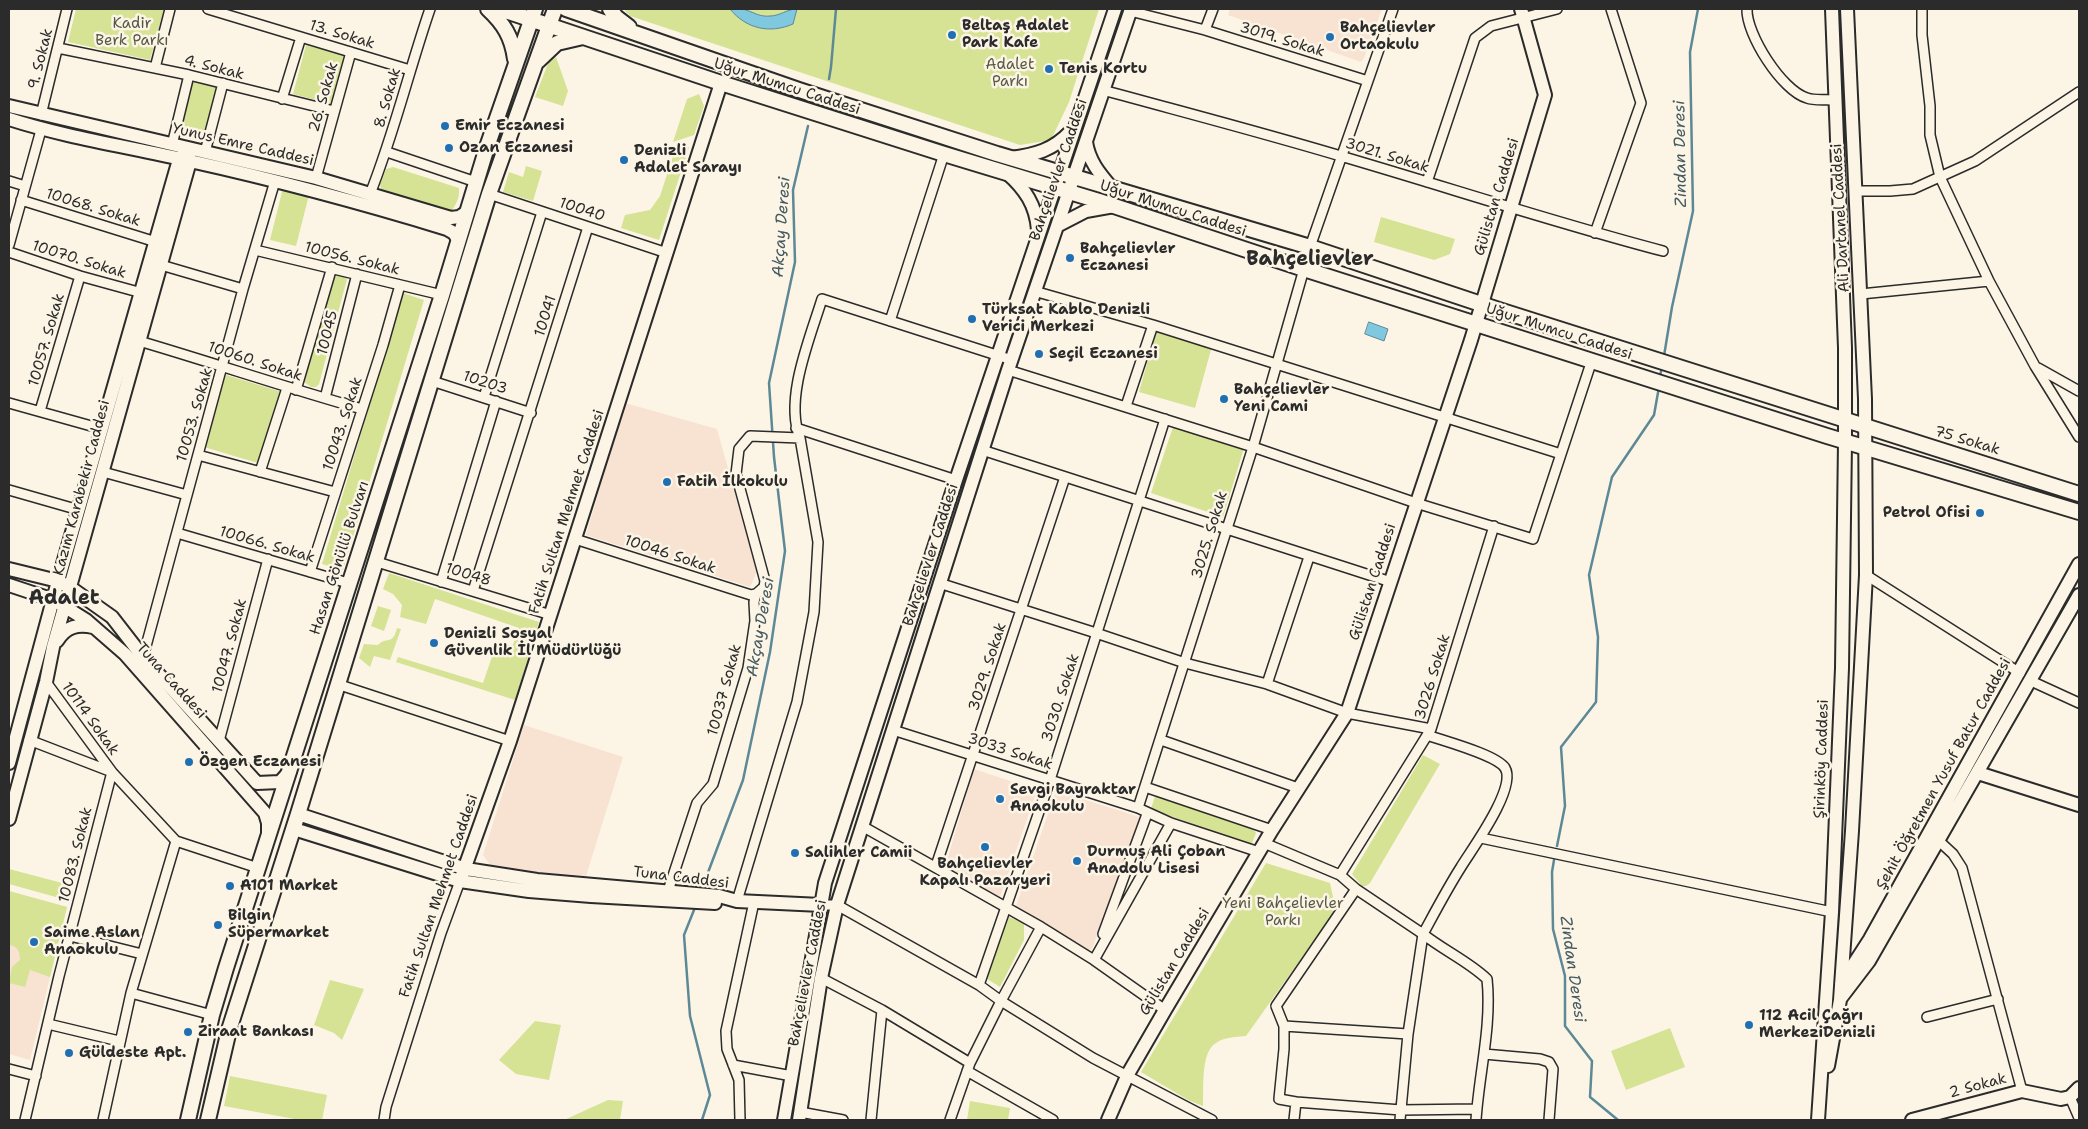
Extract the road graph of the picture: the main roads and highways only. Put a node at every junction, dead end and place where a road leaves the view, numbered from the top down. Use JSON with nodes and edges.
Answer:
{"nodes":[{"id":1,"x":488,"y":9,"type":"edge"},
{"id":2,"x":500,"y":9,"type":"edge"},
{"id":3,"x":555,"y":9,"type":"edge"},
{"id":4,"x":566,"y":9,"type":"edge"},
{"id":5,"x":610,"y":9,"type":"edge"},
{"id":6,"x":533,"y":14,"type":"edge"},
{"id":7,"x":548,"y":24,"type":"junction"},
{"id":8,"x":585,"y":37,"type":"junction"},
{"id":9,"x":644,"y":37,"type":"junction"},
{"id":10,"x":516,"y":61,"type":"junction"},
{"id":11,"x":533,"y":67,"type":"junction"},
{"id":12,"x":1846,"y":419,"type":"joint"},
{"id":13,"x":2079,"y":494,"type":"edge"},
{"id":14,"x":2079,"y":512,"type":"edge"},
{"id":15,"x":188,"y":1120,"type":"edge"},
{"id":16,"x":208,"y":1120,"type":"edge"}],
"edges":[{"from":1,"to":10,"type":"main road"},
{"from":2,"to":6,"type":"main road","name":"Uğur Mumcu Caddesi"},
{"from":3,"to":7,"type":"main road"},
{"from":4,"to":9,"type":"main road","name":"Uğur Mumcu Caddesi"},
{"from":5,"to":9,"type":"main road"},
{"from":6,"to":7,"type":"main road","name":"Uğur Mumcu Caddesi"},
{"from":6,"to":10,"type":"main road","name":"Hasan Gönüllü Bulvarı"},
{"from":7,"to":8,"type":"main road","name":"Uğur Mumcu Caddesi"},
{"from":7,"to":11,"type":"main road"},
{"from":8,"to":11,"type":"main road"},
{"from":8,"to":14,"type":"main road","name":"Uğur Mumcu Caddesi"},
{"from":9,"to":12,"type":"main road","name":"Uğur Mumcu Caddesi"},
{"from":10,"to":15,"type":"main road","name":"Hasan Gönüllü Bulvarı"},
{"from":11,"to":16,"type":"main road"},
{"from":12,"to":13,"type":"main road","name":"75 Sokak"}]}
